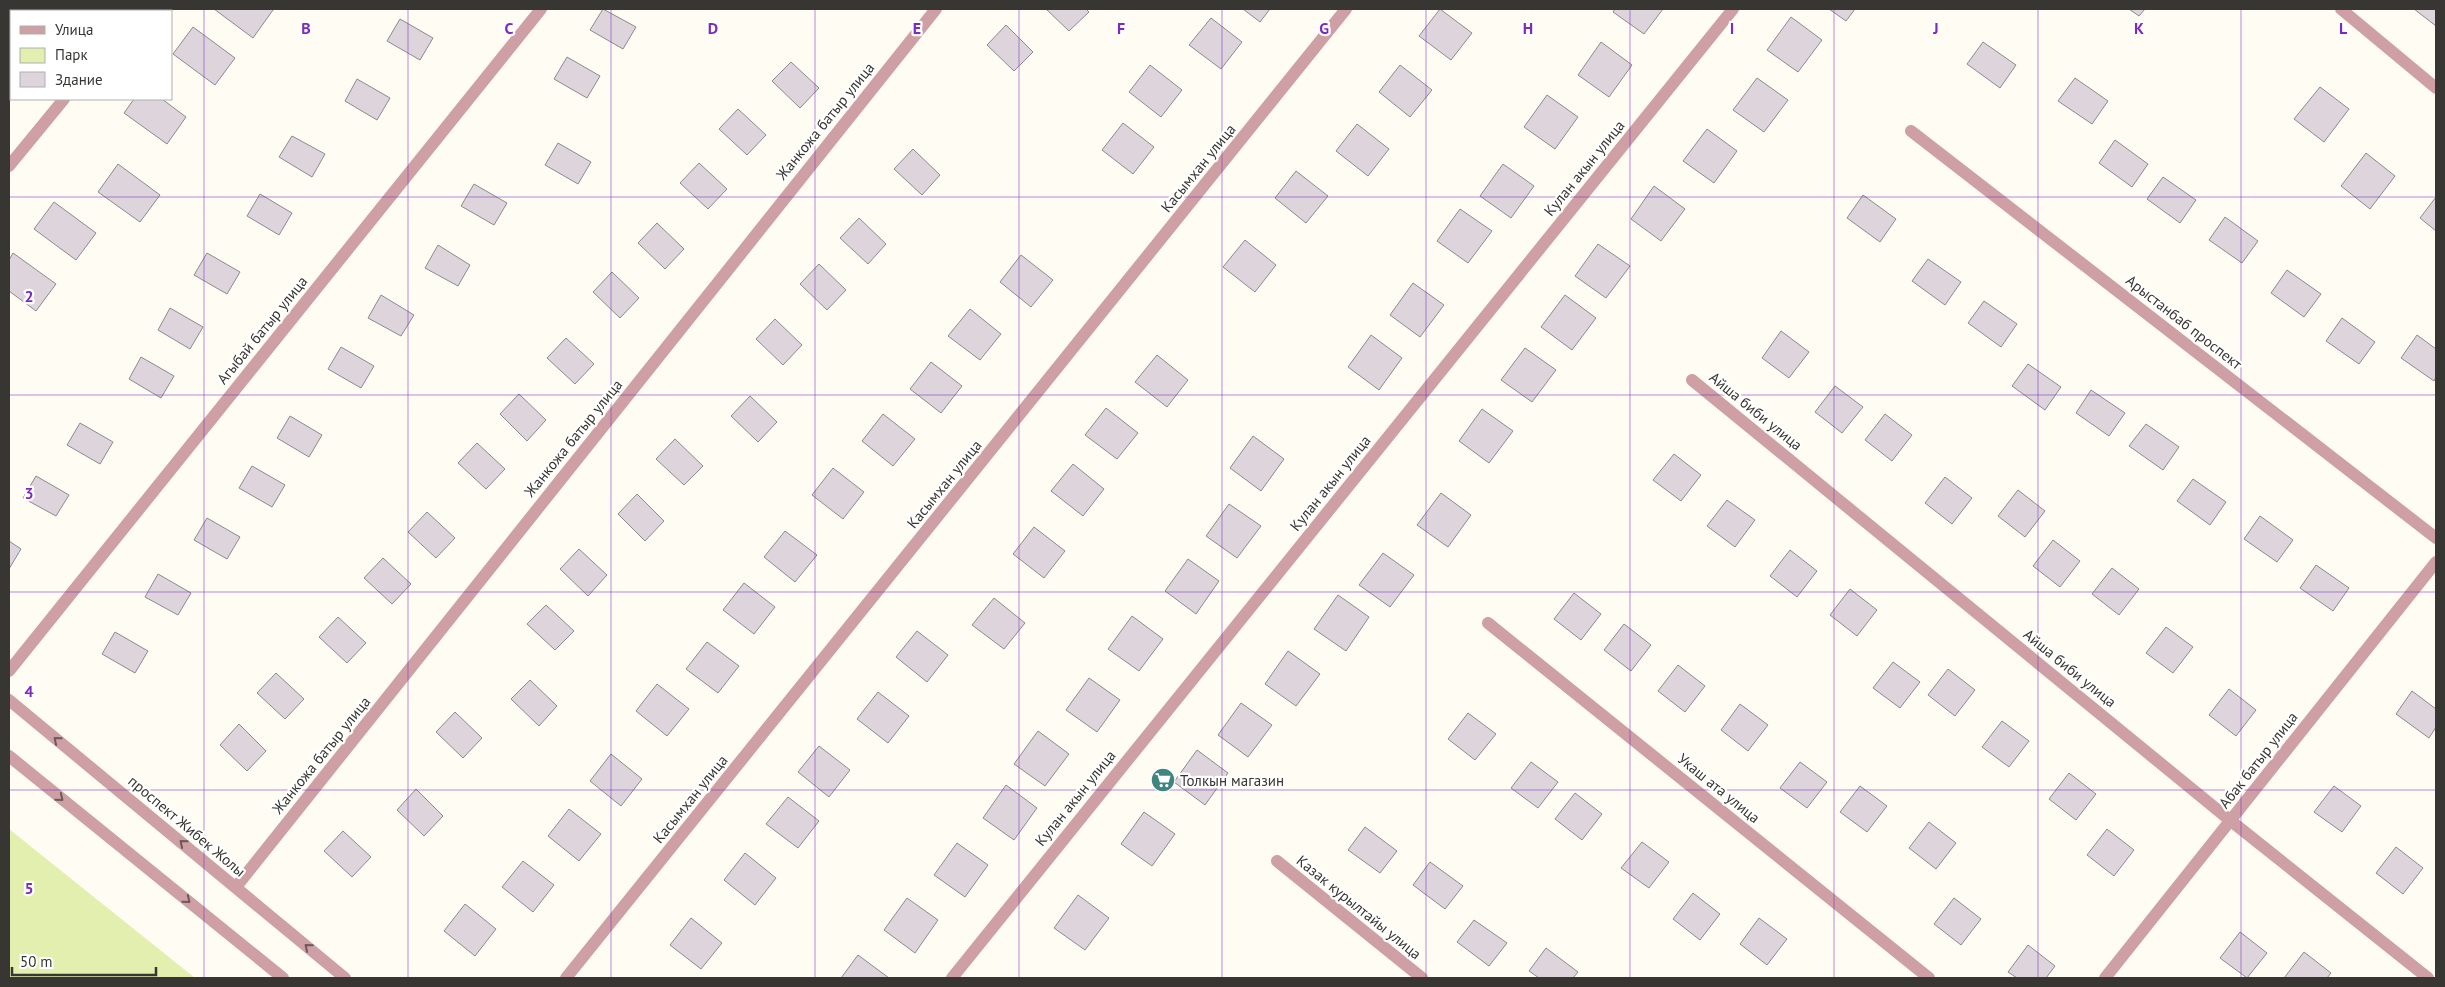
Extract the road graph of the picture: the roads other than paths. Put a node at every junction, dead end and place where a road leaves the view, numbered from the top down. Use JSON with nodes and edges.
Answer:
{"nodes":[{"id":1,"x":541,"y":9,"type":"edge"},
{"id":2,"x":936,"y":9,"type":"edge"},
{"id":3,"x":1346,"y":9,"type":"edge"},
{"id":4,"x":1734,"y":9,"type":"edge"},
{"id":5,"x":2340,"y":9,"type":"edge"},
{"id":6,"x":2436,"y":88,"type":"edge"},
{"id":7,"x":63,"y":100,"type":"edge"},
{"id":8,"x":1911,"y":131,"type":"dead end"},
{"id":9,"x":9,"y":166,"type":"edge"},
{"id":10,"x":1692,"y":380,"type":"dead end"},
{"id":11,"x":2436,"y":538,"type":"edge"},
{"id":12,"x":2436,"y":562,"type":"edge"},
{"id":13,"x":1488,"y":623,"type":"dead end"},
{"id":14,"x":9,"y":671,"type":"edge"},
{"id":15,"x":9,"y":700,"type":"edge"},
{"id":16,"x":9,"y":756,"type":"edge"},
{"id":17,"x":2231,"y":820,"type":"junction"},
{"id":18,"x":1276,"y":861,"type":"dead end"},
{"id":19,"x":236,"y":887,"type":"junction"},
{"id":20,"x":284,"y":978,"type":"edge"},
{"id":21,"x":345,"y":978,"type":"edge"},
{"id":22,"x":566,"y":978,"type":"edge"},
{"id":23,"x":952,"y":978,"type":"edge"},
{"id":24,"x":1422,"y":978,"type":"edge"},
{"id":25,"x":1930,"y":978,"type":"edge"},
{"id":26,"x":2105,"y":978,"type":"edge"},
{"id":27,"x":2428,"y":978,"type":"edge"}],
"edges":[{"from":1,"to":14,"type":"street","name":"Агыбай батыр улица"},
{"from":2,"to":19,"type":"street","name":"Жанкожа батыр улица"},
{"from":3,"to":22,"type":"street","name":"Касымхан улица"},
{"from":4,"to":23,"type":"street","name":"Кулан акын улица"},
{"from":5,"to":6,"type":"street"},
{"from":7,"to":9,"type":"street"},
{"from":8,"to":11,"type":"street","name":"Арыстанбаб проспект"},
{"from":10,"to":17,"type":"street","name":"Айша биби улица"},
{"from":12,"to":17,"type":"street","name":"Абак батыр улица"},
{"from":13,"to":25,"type":"street","name":"Укаш ата улица"},
{"from":19,"to":15,"type":"street","name":"проспект Жибек Жолы","one_way":true},
{"from":16,"to":20,"type":"street","one_way":true},
{"from":17,"to":26,"type":"street","name":"Абак батыр улица"},
{"from":17,"to":27,"type":"street","name":"Айша биби улица"},
{"from":18,"to":24,"type":"street","name":"Казак курылтайы улица"},
{"from":21,"to":19,"type":"street","name":"проспект Жибек Жолы","one_way":true}]}
